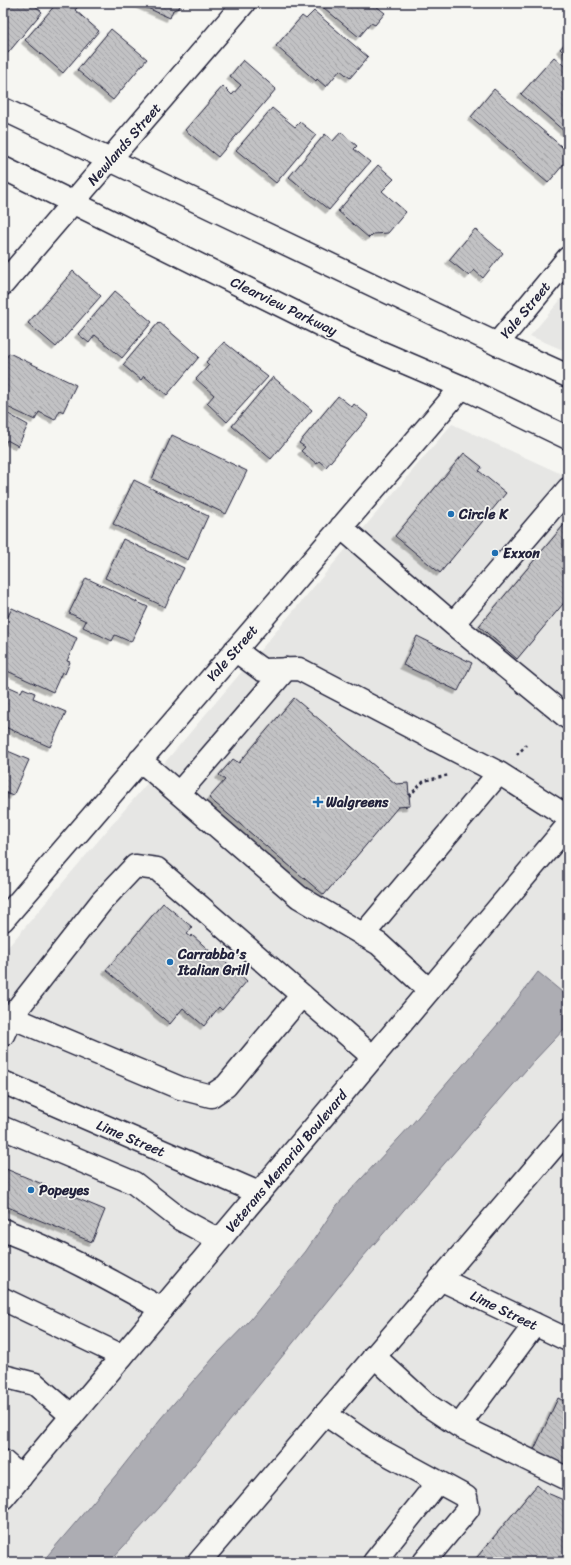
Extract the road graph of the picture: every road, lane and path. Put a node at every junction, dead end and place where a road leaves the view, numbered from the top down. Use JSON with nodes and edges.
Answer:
{"nodes":[{"id":1,"x":244,"y":3,"type":"edge"},
{"id":2,"x":3,"y":109,"type":"edge"},
{"id":3,"x":112,"y":159,"type":"junction"},
{"id":4,"x":3,"y":168,"type":"edge"},
{"id":5,"x":74,"y":202,"type":"junction"},
{"id":6,"x":568,"y":258,"type":"edge"},
{"id":7,"x":3,"y":284,"type":"edge"},
{"id":8,"x":497,"y":344,"type":"junction"},
{"id":9,"x":568,"y":376,"type":"edge"},
{"id":10,"x":462,"y":387,"type":"junction"},
{"id":11,"x":568,"y":438,"type":"edge"},
{"id":12,"x":565,"y":499,"type":"edge"},
{"id":13,"x":341,"y":527,"type":"junction"},
{"id":14,"x":453,"y":624,"type":"junction"},
{"id":15,"x":235,"y":650,"type":"junction"},
{"id":16,"x":286,"y":669,"type":"junction"},
{"id":17,"x":568,"y":718,"type":"edge"},
{"id":18,"x":140,"y":760,"type":"junction"},
{"id":19,"x":499,"y":773,"type":"junction"},
{"id":20,"x":178,"y":793,"type":"junction"},
{"id":21,"x":568,"y":817,"type":"edge"},
{"id":22,"x":568,"y":825,"type":"edge"},
{"id":23,"x":3,"y":920,"type":"edge"},
{"id":24,"x":363,"y":935,"type":"junction"},
{"id":25,"x":429,"y":990,"type":"junction"},
{"id":26,"x":302,"y":995,"type":"junction"},
{"id":27,"x":7,"y":1026,"type":"edge"},
{"id":28,"x":373,"y":1057,"type":"junction"},
{"id":29,"x":5,"y":1086,"type":"edge"},
{"id":30,"x":3,"y":1128,"type":"edge"},
{"id":31,"x":567,"y":1132,"type":"edge"},
{"id":32,"x":259,"y":1193,"type":"junction"},
{"id":33,"x":3,"y":1230,"type":"edge"},
{"id":34,"x":219,"y":1240,"type":"junction"},
{"id":35,"x":440,"y":1279,"type":"junction"},
{"id":36,"x":3,"y":1299,"type":"edge"},
{"id":37,"x":162,"y":1309,"type":"junction"},
{"id":38,"x":535,"y":1324,"type":"junction"},
{"id":39,"x":568,"y":1340,"type":"edge"},
{"id":40,"x":122,"y":1356,"type":"junction"},
{"id":41,"x":374,"y":1356,"type":"junction"},
{"id":42,"x":3,"y":1376,"type":"edge"},
{"id":43,"x":325,"y":1414,"type":"junction"},
{"id":44,"x":72,"y":1416,"type":"junction"},
{"id":45,"x":459,"y":1426,"type":"junction"},
{"id":46,"x":3,"y":1461,"type":"edge"},
{"id":47,"x":21,"y":1477,"type":"junction"},
{"id":48,"x":568,"y":1479,"type":"edge"},
{"id":49,"x":438,"y":1482,"type":"junction"},
{"id":50,"x":3,"y":1498,"type":"edge"},
{"id":51,"x":199,"y":1562,"type":"edge"},
{"id":52,"x":374,"y":1562,"type":"edge"},
{"id":53,"x":424,"y":1562,"type":"edge"}],
"edges":[{"from":1,"to":3,"type":"main road","name":"Newlands Street"},
{"from":2,"to":3,"type":"main road"},
{"from":3,"to":5,"type":"main road","name":"Newlands Street"},
{"from":3,"to":8,"type":"main road"},
{"from":4,"to":5,"type":"main road","name":"Clearview Parkway"},
{"from":5,"to":7,"type":"main road","name":"Newlands Street"},
{"from":5,"to":10,"type":"main road","name":"Clearview Parkway"},
{"from":6,"to":8,"type":"main road","name":"Yale Street"},
{"from":8,"to":9,"type":"main road"},
{"from":10,"to":11,"type":"main road","name":"Clearview Parkway"},
{"from":10,"to":13,"type":"main road","name":"Yale Street"},
{"from":12,"to":14,"type":"main road"},
{"from":13,"to":14,"type":"main road"},
{"from":13,"to":15,"type":"main road","name":"Yale Street"},
{"from":14,"to":17,"type":"main road"},
{"from":15,"to":16,"type":"main road"},
{"from":15,"to":18,"type":"main road","name":"Yale Street"},
{"from":16,"to":19,"type":"main road"},
{"from":16,"to":20,"type":"main road"},
{"from":18,"to":20,"type":"main road"},
{"from":18,"to":23,"type":"main road","name":"Yale Street"},
{"from":19,"to":21,"type":"main road"},
{"from":19,"to":24,"type":"main road"},
{"from":20,"to":24,"type":"main road"},
{"from":22,"to":25,"type":"main road","name":"Veterans Memorial Boulevard"},
{"from":24,"to":25,"type":"main road"},
{"from":25,"to":28,"type":"main road","name":"Veterans Memorial Boulevard"},
{"from":26,"to":27,"type":"main road"},
{"from":26,"to":27,"type":"main road"},
{"from":26,"to":28,"type":"main road"},
{"from":28,"to":32,"type":"main road","name":"Veterans Memorial Boulevard"},
{"from":29,"to":32,"type":"main road","name":"Lime Street"},
{"from":30,"to":34,"type":"main road"},
{"from":31,"to":35,"type":"main road"},
{"from":32,"to":34,"type":"main road","name":"Veterans Memorial Boulevard"},
{"from":33,"to":37,"type":"main road"},
{"from":34,"to":37,"type":"main road","name":"Veterans Memorial Boulevard"},
{"from":35,"to":38,"type":"main road","name":"Lime Street"},
{"from":35,"to":41,"type":"main road"},
{"from":36,"to":40,"type":"main road"},
{"from":37,"to":40,"type":"main road","name":"Veterans Memorial Boulevard"},
{"from":38,"to":39,"type":"main road","name":"Lime Street"},
{"from":38,"to":45,"type":"main road"},
{"from":40,"to":44,"type":"main road","name":"Veterans Memorial Boulevard"},
{"from":41,"to":43,"type":"main road"},
{"from":41,"to":45,"type":"main road"},
{"from":42,"to":44,"type":"main road"},
{"from":43,"to":49,"type":"main road"},
{"from":43,"to":51,"type":"main road"},
{"from":44,"to":47,"type":"main road","name":"Veterans Memorial Boulevard"},
{"from":45,"to":48,"type":"main road"},
{"from":46,"to":47,"type":"main road"},
{"from":47,"to":50,"type":"main road","name":"Veterans Memorial Boulevard"},
{"from":49,"to":52,"type":"main road"},
{"from":49,"to":53,"type":"main road"}]}
